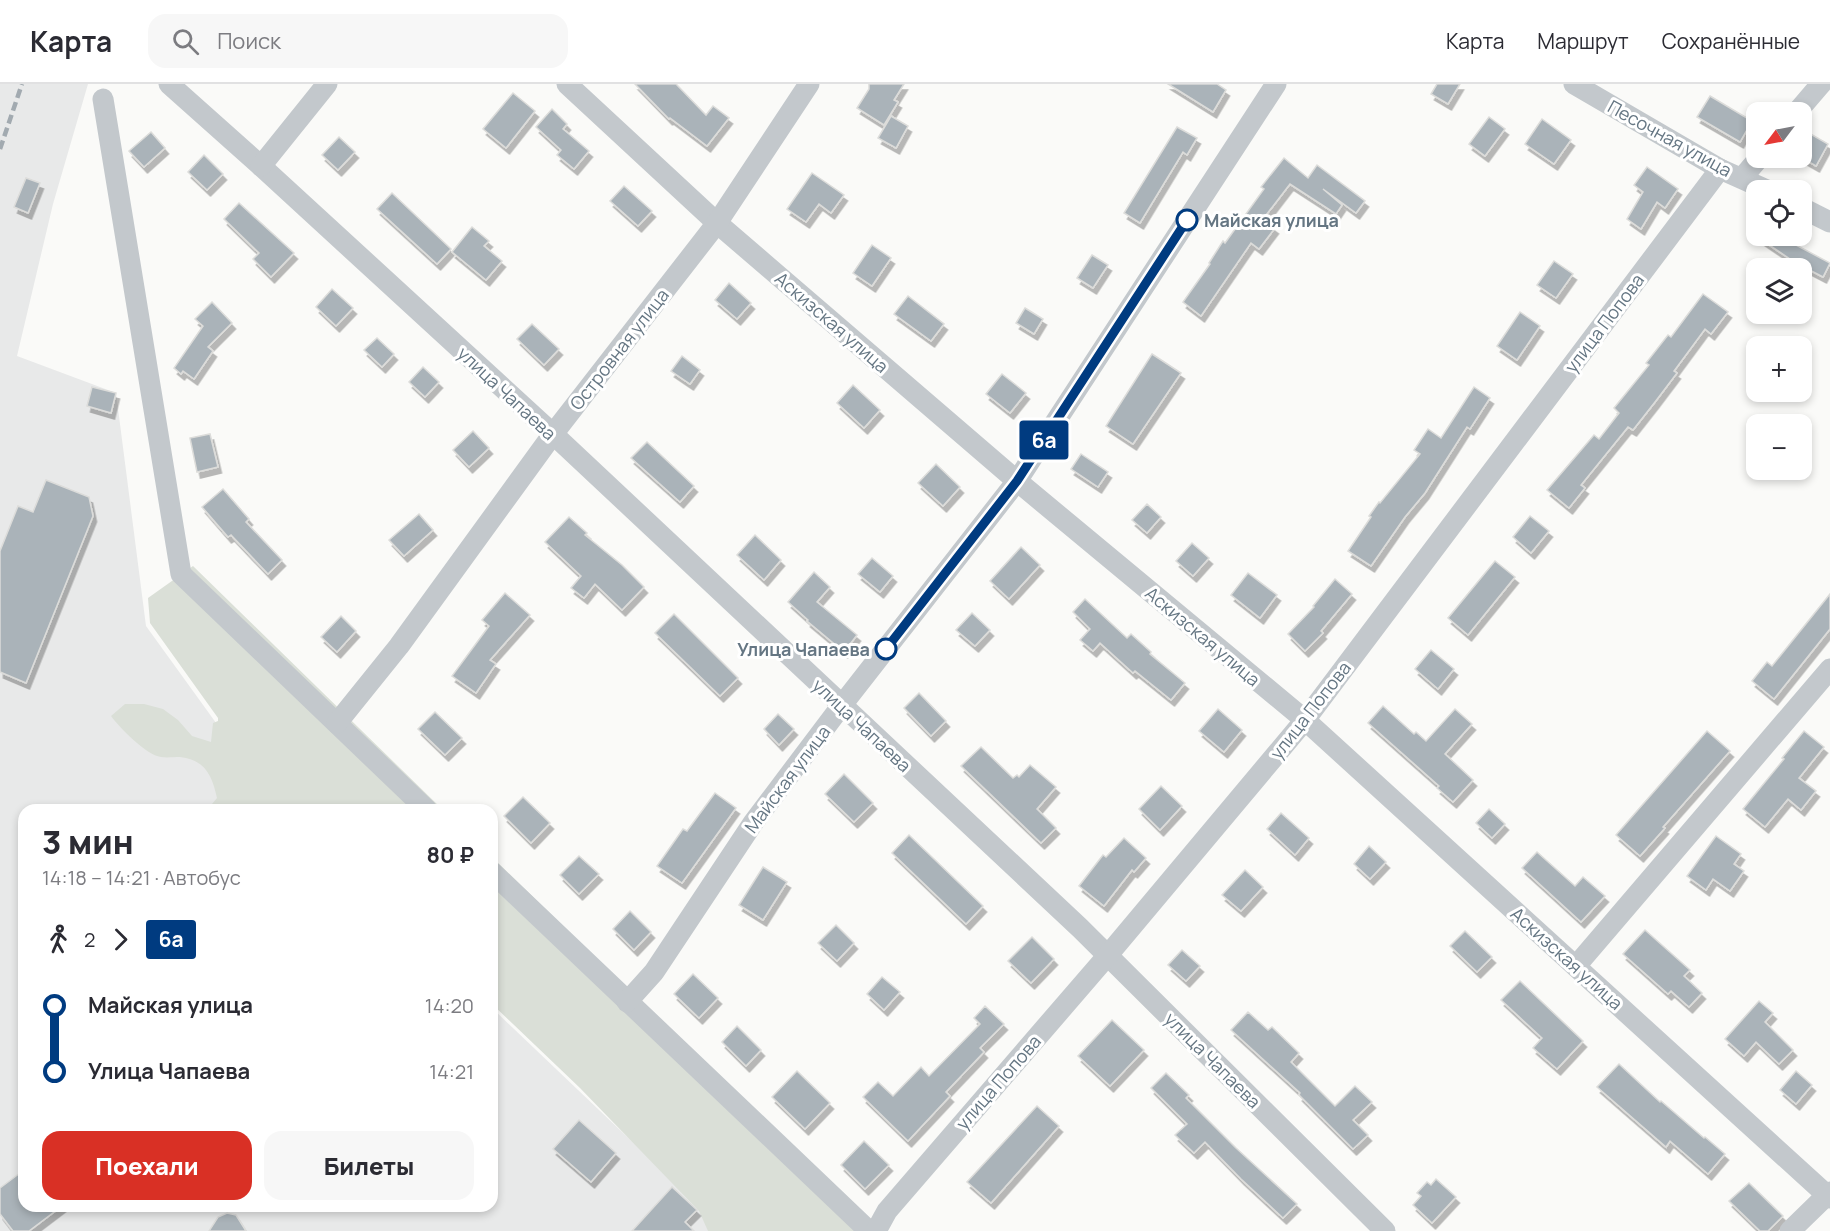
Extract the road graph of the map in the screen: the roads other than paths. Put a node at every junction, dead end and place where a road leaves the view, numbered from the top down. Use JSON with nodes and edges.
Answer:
{"nodes":[{"id":1,"x":169,"y":84,"type":"edge"},
{"id":2,"x":327,"y":84,"type":"edge"},
{"id":3,"x":567,"y":84,"type":"edge"},
{"id":4,"x":809,"y":84,"type":"edge"},
{"id":5,"x":1276,"y":84,"type":"edge"},
{"id":6,"x":1574,"y":84,"type":"edge"},
{"id":7,"x":1821,"y":84,"type":"edge"},
{"id":8,"x":103,"y":99,"type":"dead end"},
{"id":9,"x":1806,"y":102,"type":"edge"},
{"id":10,"x":261,"y":166,"type":"junction"},
{"id":11,"x":1750,"y":168,"type":"edge"},
{"id":12,"x":1720,"y":169,"type":"junction"},
{"id":13,"x":1742,"y":178,"type":"junction"},
{"id":14,"x":1746,"y":180,"type":"edge"},
{"id":15,"x":1812,"y":213,"type":"edge"},
{"id":16,"x":1830,"y":222,"type":"edge"},
{"id":17,"x":717,"y":223,"type":"junction"},
{"id":18,"x":553,"y":434,"type":"junction"},
{"id":19,"x":1017,"y":481,"type":"junction"},
{"id":20,"x":1830,"y":669,"type":"edge"},
{"id":21,"x":842,"y":705,"type":"junction"},
{"id":22,"x":1305,"y":720,"type":"junction"},
{"id":23,"x":337,"y":723,"type":"junction"},
{"id":24,"x":421,"y":804,"type":"edge"},
{"id":25,"x":498,"y":878,"type":"edge"},
{"id":26,"x":1108,"y":955,"type":"junction"},
{"id":27,"x":1576,"y":966,"type":"junction"},
{"id":28,"x":627,"y":1002,"type":"junction"},
{"id":29,"x":1829,"y":1195,"type":"edge"},
{"id":30,"x":869,"y":1231,"type":"edge"},
{"id":31,"x":876,"y":1231,"type":"edge"},
{"id":32,"x":1385,"y":1231,"type":"edge"},
{"id":33,"x":1791,"y":1231,"type":"edge"}],
"edges":[{"from":1,"to":10,"type":"street","name":"улица Чапаева"},
{"from":2,"to":10,"type":"street"},
{"from":3,"to":17,"type":"street","name":"Аскизская улица"},
{"from":4,"to":17,"type":"street","name":"Островная улица"},
{"from":5,"to":19,"type":"street","name":"Майская улица"},
{"from":6,"to":12,"type":"street","name":"Песочная улица"},
{"from":7,"to":9,"type":"street"},
{"from":8,"to":23,"type":"street"},
{"from":10,"to":18,"type":"street","name":"улица Чапаева"},
{"from":11,"to":13,"type":"street"},
{"from":12,"to":13,"type":"street","name":"Песочная улица"},
{"from":12,"to":22,"type":"street","name":"улица Попова"},
{"from":13,"to":14,"type":"street","name":"Песочная улица"},
{"from":15,"to":16,"type":"street"},
{"from":17,"to":18,"type":"street","name":"Островная улица"},
{"from":17,"to":19,"type":"street","name":"Аскизская улица"},
{"from":18,"to":21,"type":"street","name":"улица Чапаева"},
{"from":18,"to":23,"type":"street","name":"Островная улица"},
{"from":19,"to":21,"type":"street","name":"Майская улица"},
{"from":19,"to":22,"type":"street","name":"Аскизская улица"},
{"from":20,"to":27,"type":"street"},
{"from":21,"to":26,"type":"street","name":"улица Чапаева"},
{"from":21,"to":28,"type":"street","name":"Майская улица"},
{"from":22,"to":26,"type":"street","name":"улица Попова"},
{"from":22,"to":27,"type":"street","name":"Аскизская улица"},
{"from":23,"to":24,"type":"street"},
{"from":25,"to":28,"type":"street"},
{"from":26,"to":31,"type":"street","name":"улица Попова"},
{"from":26,"to":32,"type":"street","name":"улица Чапаева"},
{"from":27,"to":29,"type":"street","name":"Аскизская улица"},
{"from":28,"to":30,"type":"street"},
{"from":29,"to":33,"type":"street"}]}
